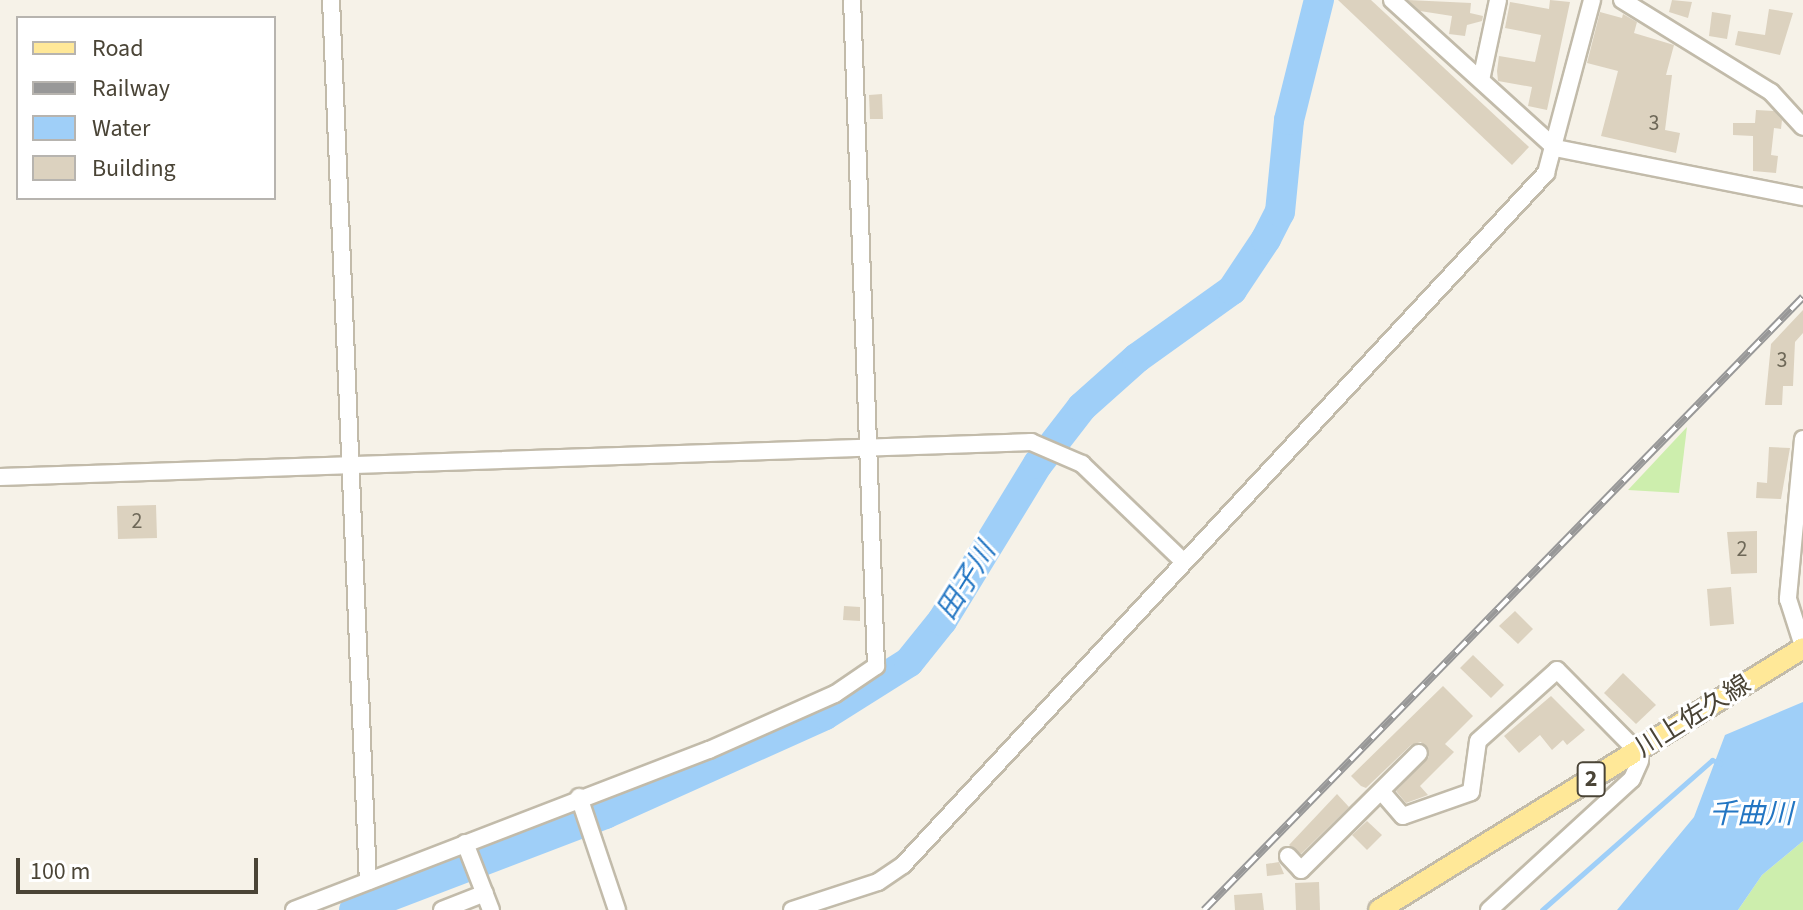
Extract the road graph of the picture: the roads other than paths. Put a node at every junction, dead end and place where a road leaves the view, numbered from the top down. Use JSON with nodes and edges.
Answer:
{"nodes":[{"id":1,"x":331,"y":0,"type":"edge"},
{"id":2,"x":852,"y":0,"type":"edge"},
{"id":3,"x":1392,"y":0,"type":"edge"},
{"id":4,"x":1498,"y":0,"type":"edge"},
{"id":5,"x":1592,"y":0,"type":"edge"},
{"id":6,"x":1622,"y":0,"type":"edge"},
{"id":7,"x":1481,"y":80,"type":"junction"},
{"id":8,"x":1803,"y":127,"type":"edge"},
{"id":9,"x":1555,"y":148,"type":"junction"},
{"id":10,"x":1803,"y":197,"type":"edge"},
{"id":11,"x":1803,"y":439,"type":"edge"},
{"id":12,"x":871,"y":444,"type":"junction"},
{"id":13,"x":352,"y":466,"type":"junction"},
{"id":14,"x":0,"y":477,"type":"edge"},
{"id":15,"x":1184,"y":562,"type":"junction"},
{"id":16,"x":1803,"y":647,"type":"edge"},
{"id":17,"x":1637,"y":751,"type":"junction"},
{"id":18,"x":1419,"y":753,"type":"dead end"},
{"id":19,"x":1381,"y":791,"type":"junction"},
{"id":20,"x":581,"y":801,"type":"junction"},
{"id":21,"x":467,"y":848,"type":"junction"},
{"id":22,"x":1288,"y":856,"type":"dead end"},
{"id":23,"x":368,"y":881,"type":"junction"},
{"id":24,"x":483,"y":886,"type":"junction"},
{"id":25,"x":294,"y":910,"type":"edge"},
{"id":26,"x":442,"y":910,"type":"edge"},
{"id":27,"x":491,"y":910,"type":"edge"},
{"id":28,"x":617,"y":910,"type":"edge"},
{"id":29,"x":792,"y":910,"type":"edge"},
{"id":30,"x":1379,"y":910,"type":"edge"},
{"id":31,"x":1489,"y":910,"type":"edge"}],
"edges":[{"from":1,"to":13,"type":"street"},
{"from":2,"to":12,"type":"street"},
{"from":3,"to":7,"type":"street"},
{"from":4,"to":7,"type":"street"},
{"from":5,"to":9,"type":"street"},
{"from":6,"to":8,"type":"street"},
{"from":7,"to":9,"type":"street"},
{"from":9,"to":10,"type":"street"},
{"from":9,"to":15,"type":"street"},
{"from":11,"to":16,"type":"street"},
{"from":12,"to":13,"type":"street"},
{"from":12,"to":15,"type":"street"},
{"from":12,"to":20,"type":"street"},
{"from":13,"to":14,"type":"street"},
{"from":13,"to":23,"type":"street"},
{"from":15,"to":29,"type":"street"},
{"from":16,"to":17,"type":"main road","name":"川上佐久線","number":"2"},
{"from":17,"to":19,"type":"street"},
{"from":17,"to":30,"type":"main road","name":"川上佐久線","number":"2"},
{"from":17,"to":31,"type":"street"},
{"from":18,"to":19,"type":"street"},
{"from":19,"to":22,"type":"street"},
{"from":20,"to":21,"type":"street"},
{"from":20,"to":28,"type":"street"},
{"from":21,"to":23,"type":"street"},
{"from":21,"to":24,"type":"street"},
{"from":23,"to":25,"type":"street"},
{"from":24,"to":26,"type":"street"},
{"from":24,"to":27,"type":"street"}]}
